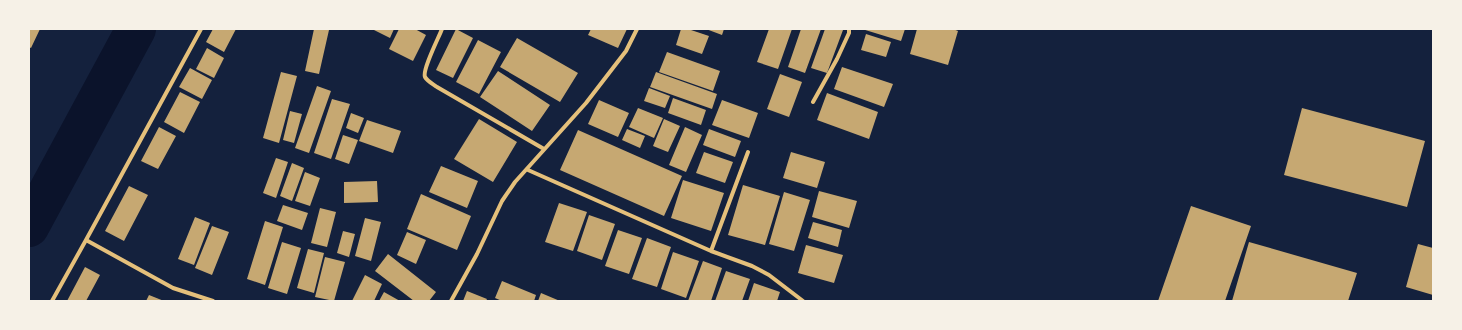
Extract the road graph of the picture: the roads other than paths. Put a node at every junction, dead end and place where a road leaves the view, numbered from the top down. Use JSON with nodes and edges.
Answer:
{"nodes":[{"id":1,"x":201,"y":29,"type":"edge"},
{"id":2,"x":442,"y":29,"type":"edge"},
{"id":3,"x":638,"y":29,"type":"edge"},
{"id":4,"x":849,"y":29,"type":"edge"},
{"id":5,"x":813,"y":102,"type":"dead end"},
{"id":6,"x":544,"y":149,"type":"junction"},
{"id":7,"x":748,"y":152,"type":"dead end"},
{"id":8,"x":528,"y":170,"type":"junction"},
{"id":9,"x":86,"y":240,"type":"junction"},
{"id":10,"x":711,"y":250,"type":"junction"},
{"id":11,"x":52,"y":301,"type":"edge"},
{"id":12,"x":213,"y":301,"type":"edge"},
{"id":13,"x":451,"y":301,"type":"edge"},
{"id":14,"x":804,"y":301,"type":"edge"}],
"edges":[{"from":1,"to":9,"type":"street"},
{"from":2,"to":6,"type":"street"},
{"from":3,"to":6,"type":"street"},
{"from":4,"to":5,"type":"street"},
{"from":6,"to":8,"type":"street"},
{"from":7,"to":10,"type":"street"},
{"from":8,"to":10,"type":"street"},
{"from":8,"to":13,"type":"street"},
{"from":9,"to":11,"type":"street"},
{"from":9,"to":12,"type":"street"},
{"from":10,"to":14,"type":"street"}]}
